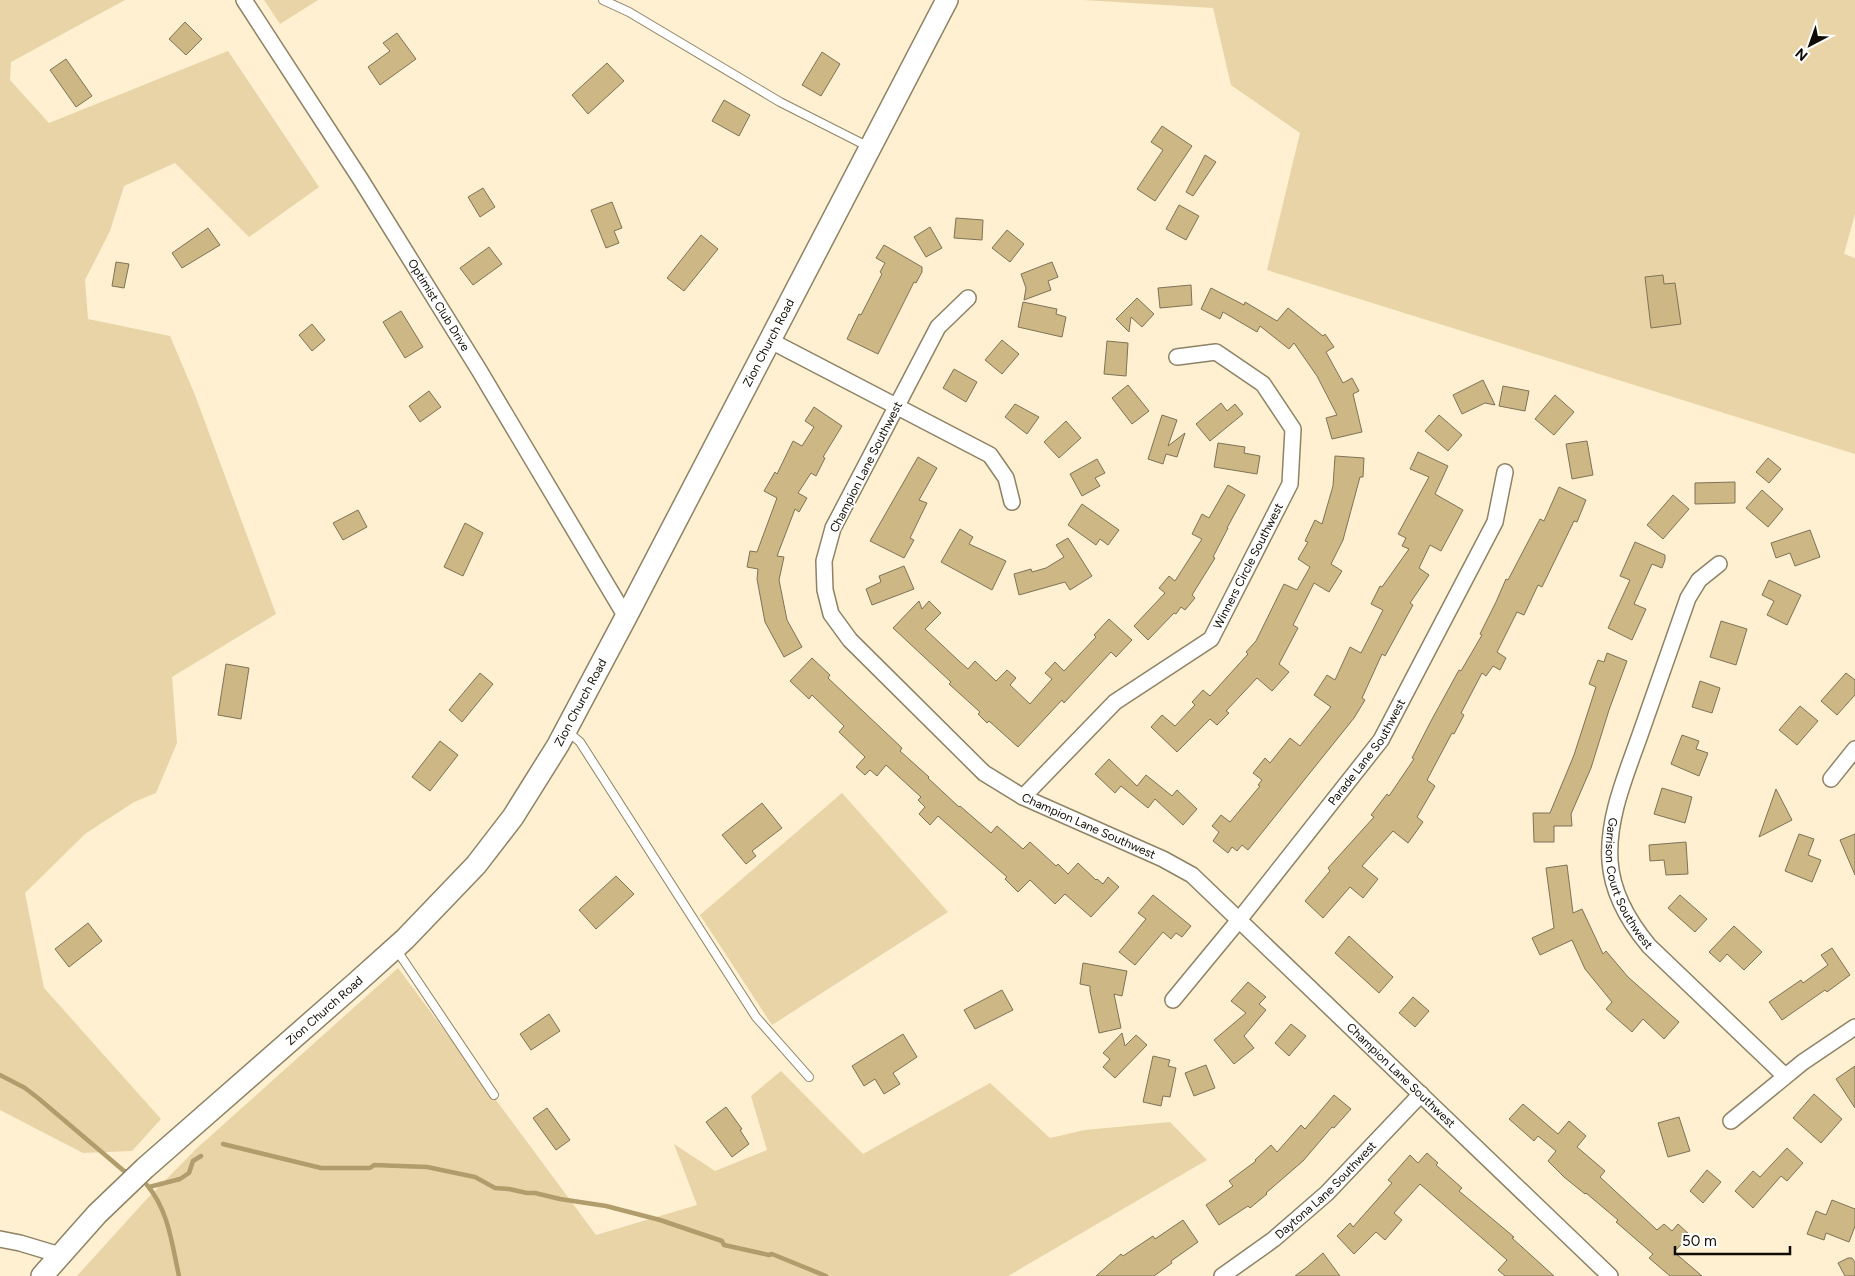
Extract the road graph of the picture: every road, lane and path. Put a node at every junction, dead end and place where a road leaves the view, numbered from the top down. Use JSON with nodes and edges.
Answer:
{"nodes":[{"id":1,"x":244,"y":0,"type":"edge"},
{"id":2,"x":603,"y":0,"type":"edge"},
{"id":3,"x":947,"y":0,"type":"edge"},
{"id":4,"x":871,"y":148,"type":"junction"},
{"id":5,"x":968,"y":298,"type":"dead end"},
{"id":6,"x":770,"y":340,"type":"junction"},
{"id":7,"x":1177,"y":358,"type":"dead end"},
{"id":8,"x":897,"y":407,"type":"junction"},
{"id":9,"x":1505,"y":472,"type":"dead end"},
{"id":10,"x":1012,"y":502,"type":"dead end"},
{"id":11,"x":1719,"y":564,"type":"dead end"},
{"id":12,"x":626,"y":617,"type":"junction"},
{"id":13,"x":566,"y":730,"type":"junction"},
{"id":14,"x":1855,"y":749,"type":"edge"},
{"id":15,"x":1831,"y":779,"type":"dead end"},
{"id":16,"x":1023,"y":797,"type":"junction"},
{"id":17,"x":1239,"y":920,"type":"junction"},
{"id":18,"x":395,"y":947,"type":"junction"},
{"id":19,"x":1172,"y":1000,"type":"dead end"},
{"id":20,"x":1855,"y":1027,"type":"edge"},
{"id":21,"x":1785,"y":1076,"type":"junction"},
{"id":22,"x":809,"y":1077,"type":"dead end"},
{"id":23,"x":1421,"y":1094,"type":"junction"},
{"id":24,"x":494,"y":1095,"type":"dead end"},
{"id":25,"x":1731,"y":1121,"type":"dead end"},
{"id":26,"x":0,"y":1239,"type":"edge"},
{"id":27,"x":60,"y":1255,"type":"junction"},
{"id":28,"x":42,"y":1276,"type":"edge"},
{"id":29,"x":1222,"y":1276,"type":"edge"},
{"id":30,"x":1610,"y":1276,"type":"edge"}],
"edges":[{"from":1,"to":12,"type":"street","name":"Optimist Club Drive"},
{"from":2,"to":4,"type":"lane"},
{"from":3,"to":4,"type":"street","name":"Zion Church Road"},
{"from":4,"to":6,"type":"street","name":"Zion Church Road"},
{"from":5,"to":8,"type":"street","name":"Champion Lane Southwest"},
{"from":6,"to":8,"type":"street"},
{"from":6,"to":12,"type":"street","name":"Zion Church Road"},
{"from":7,"to":16,"type":"street","name":"Winners Circle Southwest"},
{"from":8,"to":10,"type":"street"},
{"from":8,"to":16,"type":"street","name":"Champion Lane Southwest"},
{"from":9,"to":17,"type":"street","name":"Parade Lane Southwest"},
{"from":11,"to":21,"type":"street","name":"Garrison Court Southwest"},
{"from":12,"to":13,"type":"street","name":"Zion Church Road"},
{"from":13,"to":18,"type":"street","name":"Zion Church Road"},
{"from":13,"to":22,"type":"lane"},
{"from":14,"to":15,"type":"street"},
{"from":16,"to":17,"type":"street","name":"Champion Lane Southwest"},
{"from":17,"to":19,"type":"street","name":"Parade Lane Southwest"},
{"from":17,"to":23,"type":"street","name":"Champion Lane Southwest"},
{"from":18,"to":24,"type":"lane"},
{"from":18,"to":27,"type":"street","name":"Zion Church Road"},
{"from":20,"to":21,"type":"street"},
{"from":21,"to":25,"type":"street"},
{"from":23,"to":29,"type":"street","name":"Daytona Lane Southwest"},
{"from":23,"to":30,"type":"street","name":"Champion Lane Southwest"},
{"from":26,"to":27,"type":"street"},
{"from":27,"to":28,"type":"street","name":"Zion Church Road"}]}
